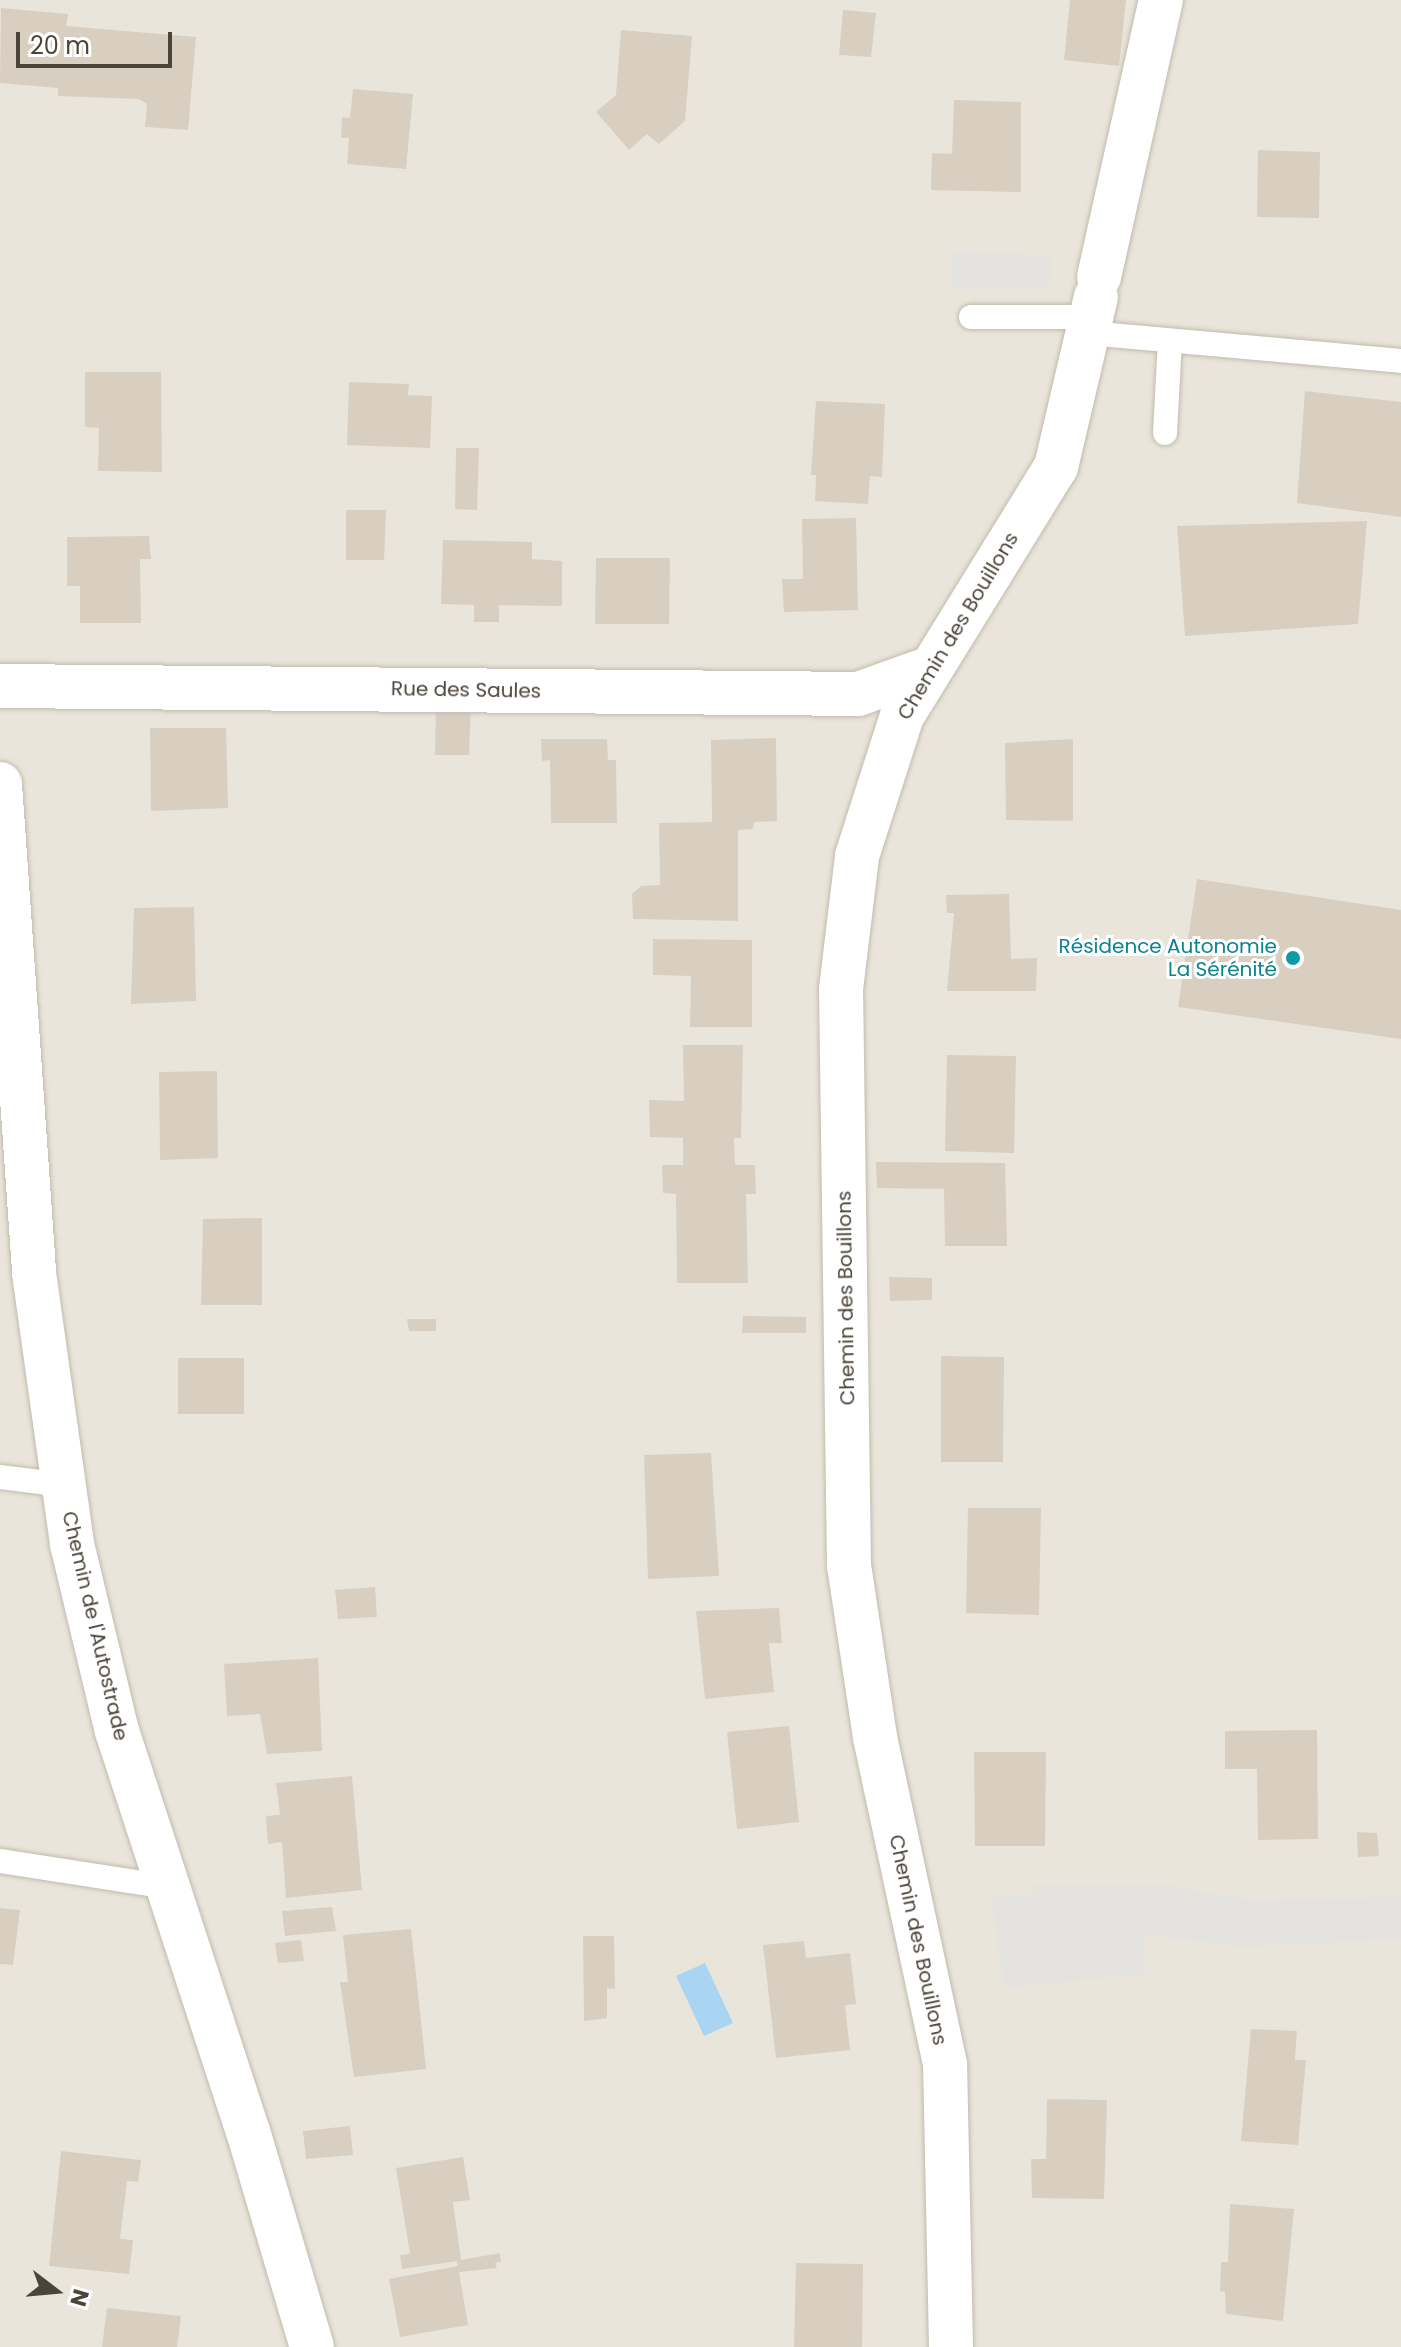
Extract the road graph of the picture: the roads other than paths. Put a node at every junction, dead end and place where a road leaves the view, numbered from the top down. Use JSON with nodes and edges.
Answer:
{"nodes":[{"id":1,"x":1161,"y":0,"type":"edge"},
{"id":2,"x":1094,"y":306,"type":"junction"},
{"id":3,"x":971,"y":317,"type":"dead end"},
{"id":4,"x":1170,"y":341,"type":"junction"},
{"id":5,"x":1401,"y":361,"type":"edge"},
{"id":6,"x":1165,"y":433,"type":"dead end"},
{"id":7,"x":928,"y":669,"type":"junction"},
{"id":8,"x":0,"y":686,"type":"edge"},
{"id":9,"x":0,"y":784,"type":"edge"},
{"id":10,"x":6,"y":954,"type":"edge"},
{"id":11,"x":0,"y":1477,"type":"edge"},
{"id":12,"x":63,"y":1485,"type":"junction"},
{"id":13,"x":0,"y":1861,"type":"edge"},
{"id":14,"x":168,"y":1887,"type":"junction"},
{"id":15,"x":312,"y":2347,"type":"edge"},
{"id":16,"x":951,"y":2347,"type":"edge"}],
"edges":[{"from":1,"to":2,"type":"street","name":"Chemin des Bouillons"},
{"from":2,"to":3,"type":"lane"},
{"from":2,"to":4,"type":"lane"},
{"from":2,"to":7,"type":"street","name":"Chemin des Bouillons"},
{"from":4,"to":5,"type":"lane"},
{"from":4,"to":6,"type":"lane"},
{"from":7,"to":8,"type":"street","name":"Rue des Saules"},
{"from":7,"to":16,"type":"street","name":"Chemin des Bouillons"},
{"from":9,"to":10,"type":"street","name":"Chemin de l'Autostrade"},
{"from":10,"to":12,"type":"street","name":"Chemin de l'Autostrade"},
{"from":11,"to":12,"type":"lane"},
{"from":12,"to":14,"type":"street","name":"Chemin de l'Autostrade"},
{"from":13,"to":14,"type":"lane"},
{"from":14,"to":15,"type":"street","name":"Chemin de l'Autostrade"}]}
